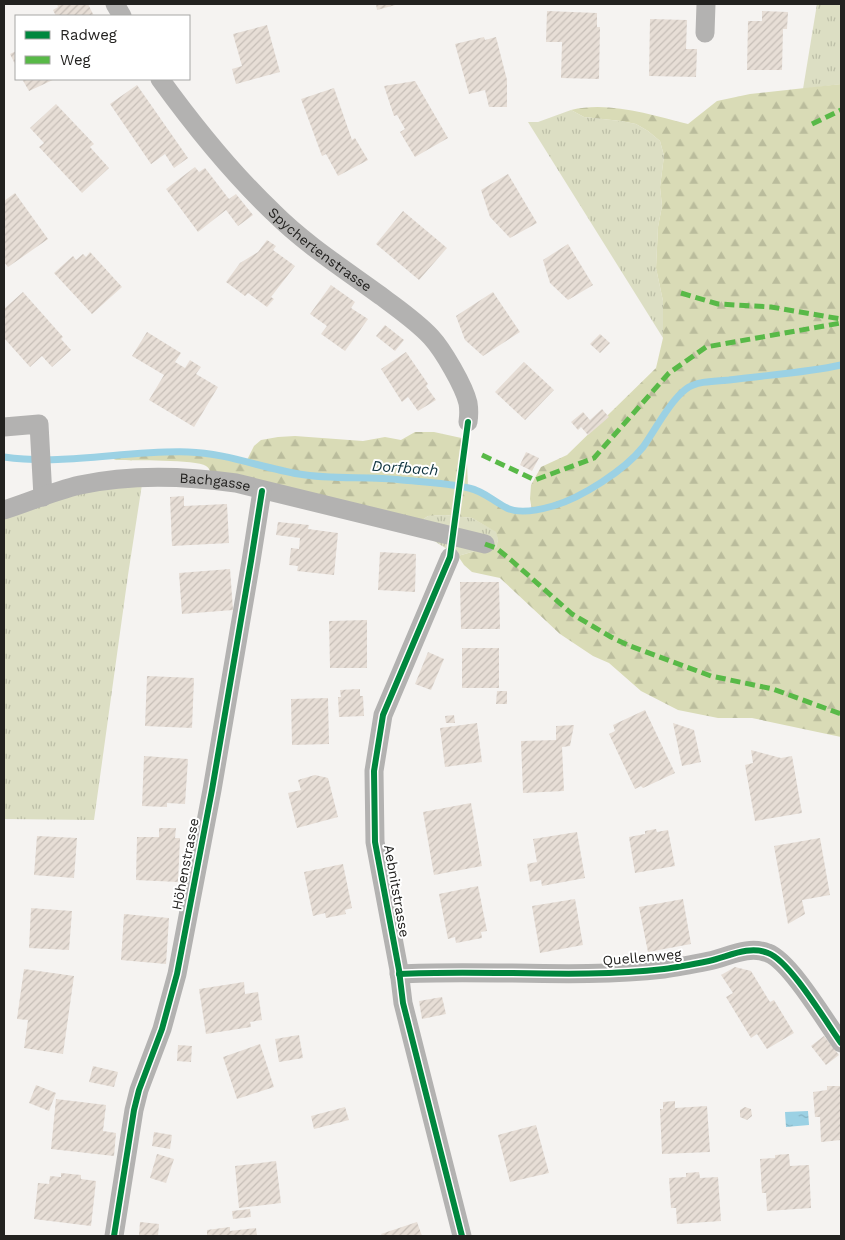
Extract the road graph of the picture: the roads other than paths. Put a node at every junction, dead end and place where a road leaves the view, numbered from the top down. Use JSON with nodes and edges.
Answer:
{"nodes":[{"id":1,"x":115,"y":4,"type":"edge"},
{"id":2,"x":706,"y":4,"type":"edge"},
{"id":3,"x":121,"y":15,"type":"edge"},
{"id":4,"x":704,"y":33,"type":"dead end"},
{"id":5,"x":161,"y":80,"type":"edge"},
{"id":6,"x":468,"y":422,"type":"dead end"},
{"id":7,"x":4,"y":427,"type":"edge"},
{"id":8,"x":262,"y":491,"type":"junction"},
{"id":9,"x":43,"y":497,"type":"junction"},
{"id":10,"x":4,"y":510,"type":"edge"},
{"id":11,"x":485,"y":544,"type":"dead end"},
{"id":12,"x":450,"y":557,"type":"dead end"},
{"id":13,"x":399,"y":974,"type":"junction"},
{"id":14,"x":841,"y":1043,"type":"edge"},
{"id":15,"x":114,"y":1236,"type":"edge"},
{"id":16,"x":462,"y":1236,"type":"edge"}],
"edges":[{"from":1,"to":3,"type":"street"},
{"from":2,"to":4,"type":"street"},
{"from":5,"to":6,"type":"street","name":"Spychertenstrasse"},
{"from":7,"to":9,"type":"street"},
{"from":8,"to":9,"type":"street","name":"Bachgasse"},
{"from":8,"to":11,"type":"street","name":"Bachgasse"},
{"from":8,"to":15,"type":"street","name":"Höhenstrasse"},
{"from":9,"to":10,"type":"street","name":"Bachgasse"},
{"from":12,"to":13,"type":"street","name":"Aebnitstrasse"},
{"from":13,"to":14,"type":"street","name":"Quellenweg"},
{"from":13,"to":16,"type":"street","name":"Aebnitstrasse"}]}
